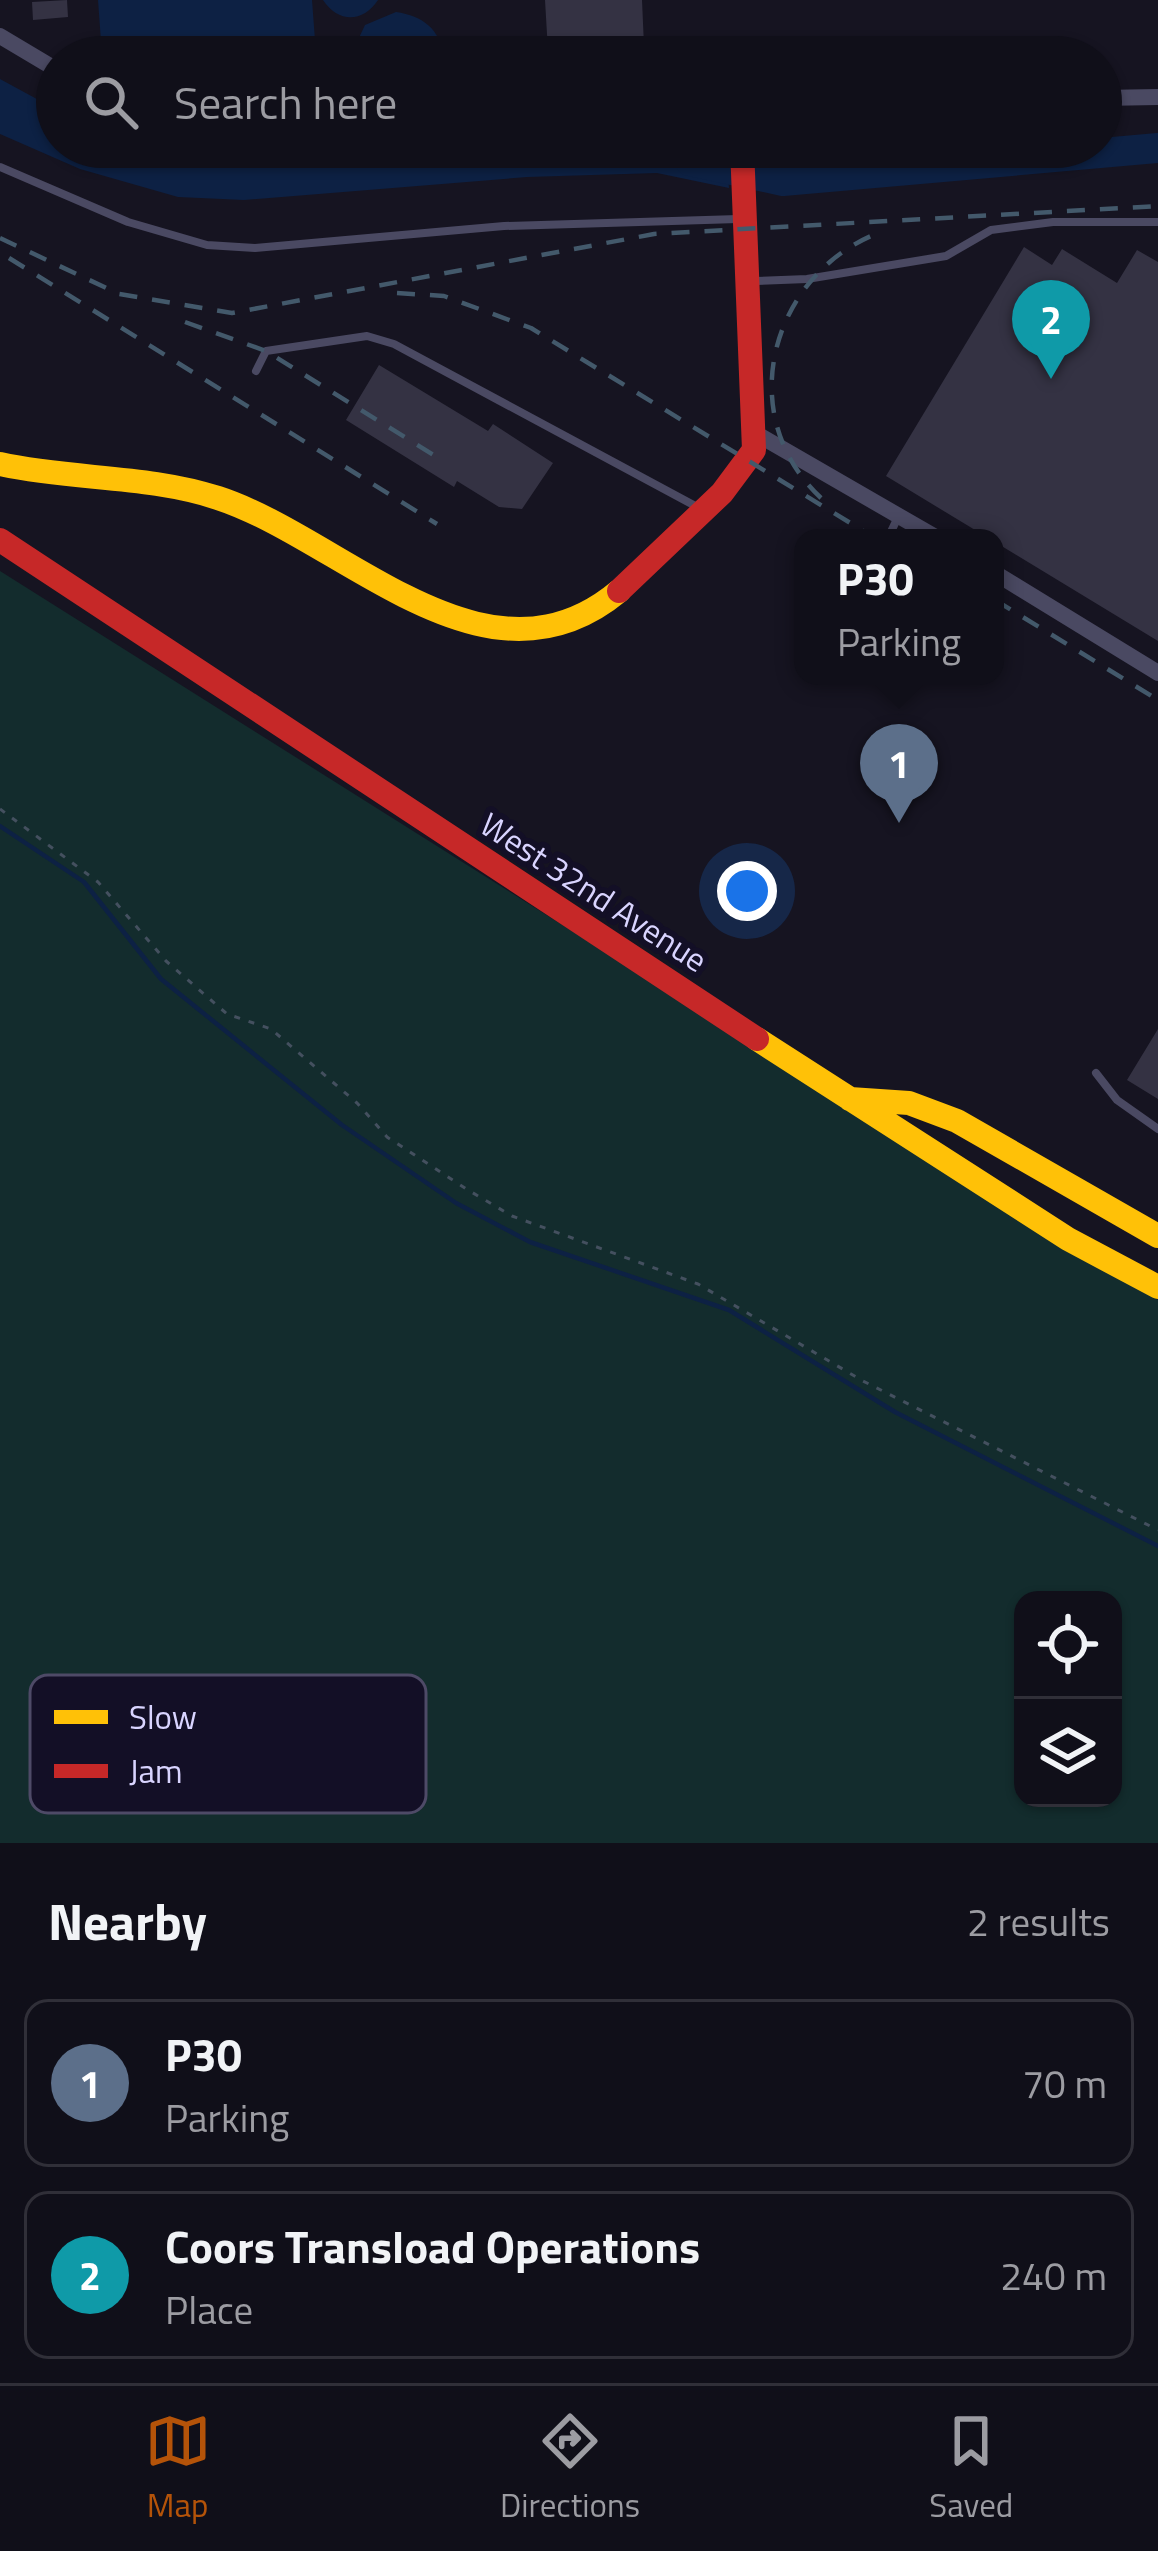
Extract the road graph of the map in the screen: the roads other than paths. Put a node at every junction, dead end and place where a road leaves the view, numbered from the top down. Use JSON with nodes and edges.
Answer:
{"nodes":[{"id":1,"x":0,"y":36,"type":"edge"},
{"id":2,"x":36,"y":57,"type":"edge"},
{"id":3,"x":1158,"y":97,"type":"edge"},
{"id":4,"x":1122,"y":98,"type":"edge"},
{"id":5,"x":0,"y":167,"type":"edge"},
{"id":6,"x":743,"y":168,"type":"edge"},
{"id":7,"x":745,"y":209,"type":"junction"},
{"id":8,"x":1158,"y":222,"type":"edge"},
{"id":9,"x":747,"y":281,"type":"junction"},
{"id":10,"x":256,"y":371,"type":"dead end"},
{"id":11,"x":754,"y":433,"type":"junction"},
{"id":12,"x":0,"y":464,"type":"edge"},
{"id":13,"x":702,"y":509,"type":"junction"},
{"id":14,"x":899,"y":516,"type":"junction"},
{"id":15,"x":892,"y":529,"type":"edge"},
{"id":16,"x":922,"y":529,"type":"edge"},
{"id":17,"x":0,"y":540,"type":"edge"},
{"id":18,"x":1004,"y":579,"type":"edge"},
{"id":19,"x":1158,"y":673,"type":"edge"},
{"id":20,"x":1096,"y":1073,"type":"dead end"},
{"id":21,"x":848,"y":1099,"type":"junction"},
{"id":22,"x":1158,"y":1130,"type":"edge"},
{"id":23,"x":1158,"y":1236,"type":"edge"},
{"id":24,"x":1158,"y":1287,"type":"edge"}],
"edges":[{"from":1,"to":2,"type":"street"},
{"from":3,"to":4,"type":"street"},
{"from":5,"to":7,"type":"lane"},
{"from":6,"to":7,"type":"street"},
{"from":7,"to":9,"type":"street"},
{"from":8,"to":9,"type":"lane"},
{"from":9,"to":11,"type":"street"},
{"from":10,"to":13,"type":"lane"},
{"from":11,"to":13,"type":"street"},
{"from":11,"to":14,"type":"street"},
{"from":12,"to":13,"type":"street"},
{"from":14,"to":15,"type":"lane"},
{"from":14,"to":16,"type":"street"},
{"from":17,"to":21,"type":"street","name":"West 32nd Avenue"},
{"from":18,"to":19,"type":"street"},
{"from":20,"to":22,"type":"lane"},
{"from":21,"to":23,"type":"street"},
{"from":21,"to":24,"type":"street","name":"West 32nd Avenue"}]}
